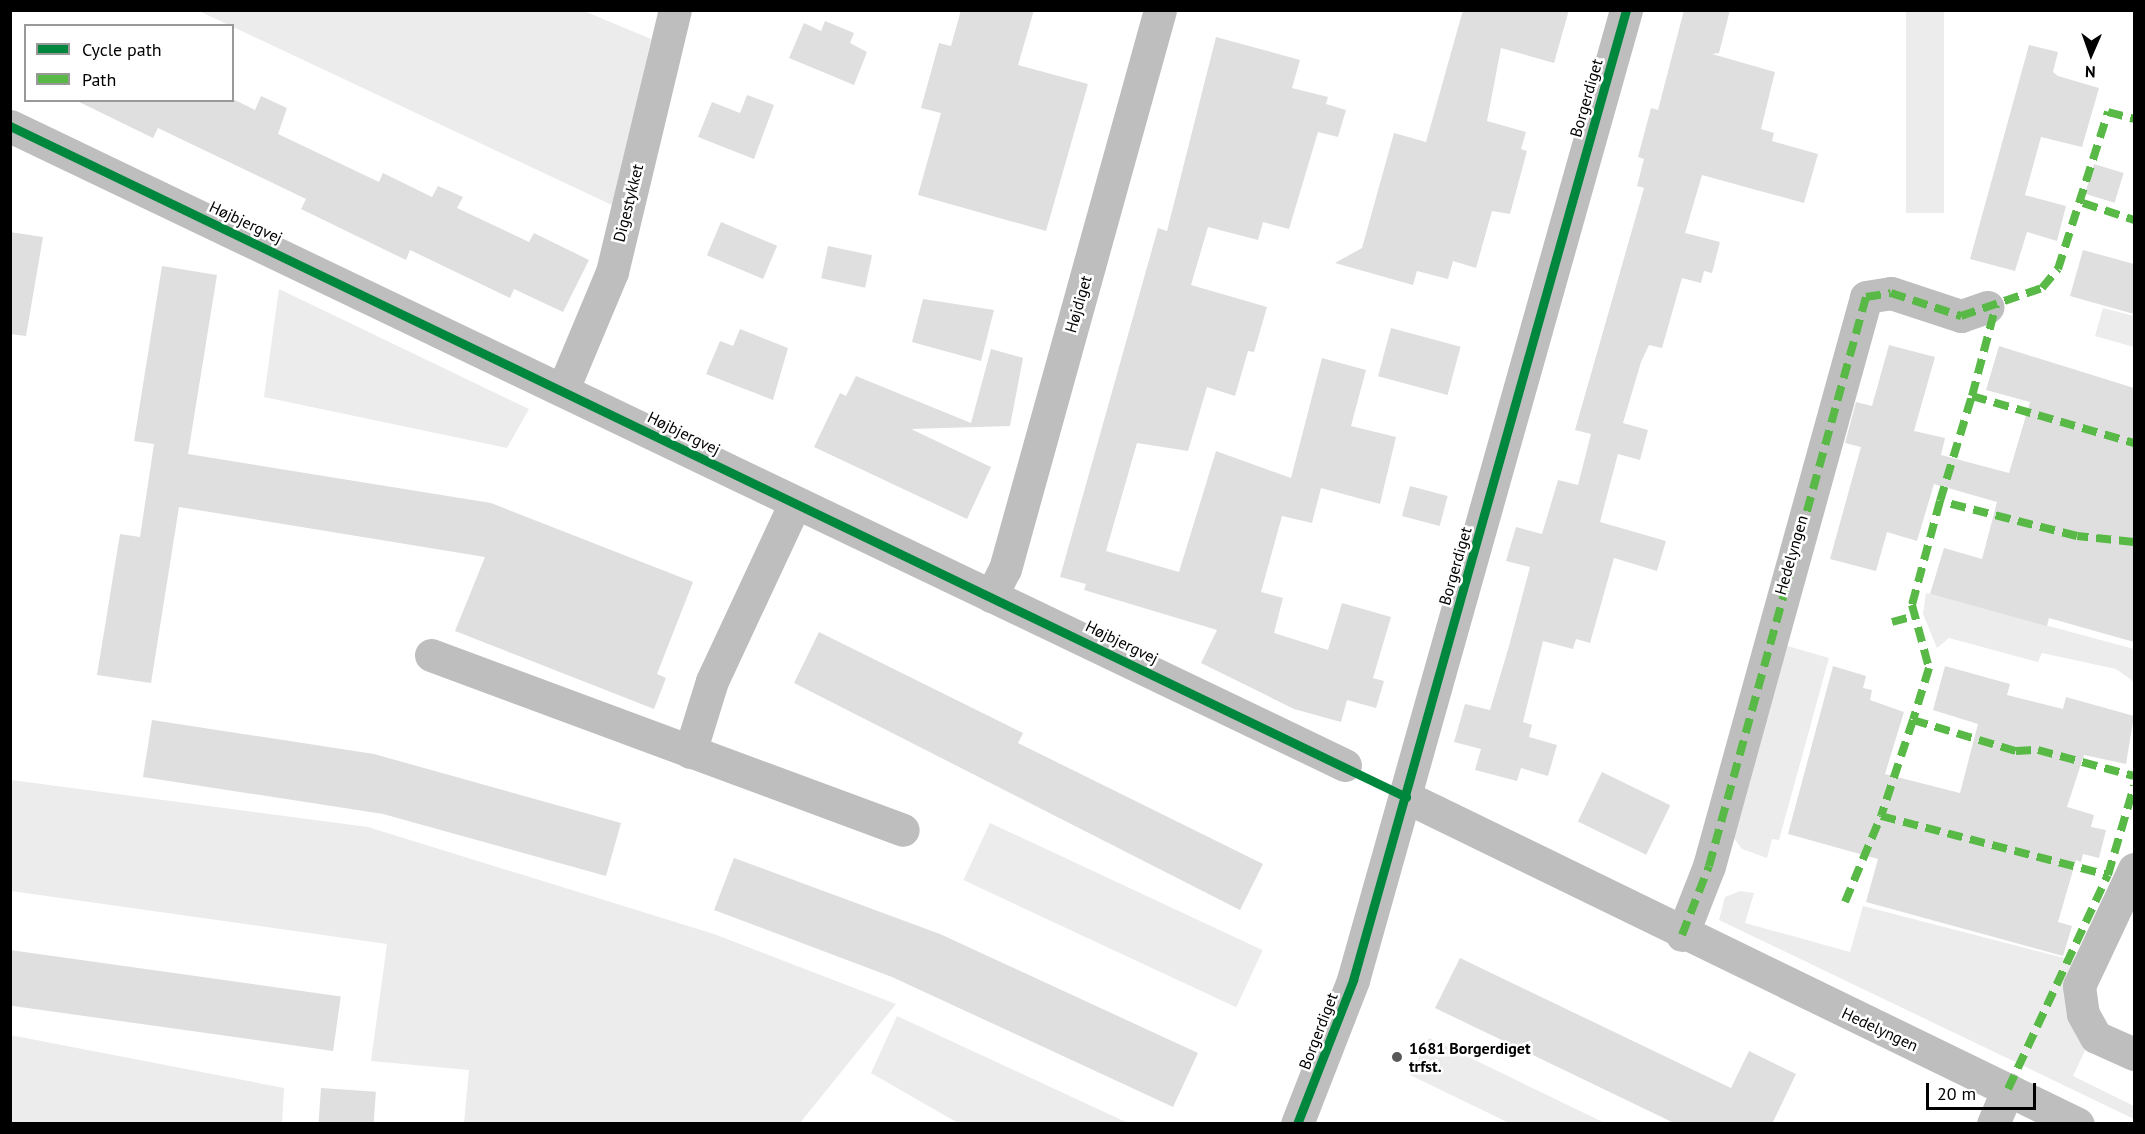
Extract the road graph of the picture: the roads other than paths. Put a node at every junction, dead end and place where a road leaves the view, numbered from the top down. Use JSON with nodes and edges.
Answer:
{"nodes":[{"id":1,"x":675,"y":10,"type":"edge"},
{"id":2,"x":1160,"y":10,"type":"edge"},
{"id":3,"x":1626,"y":10,"type":"edge"},
{"id":4,"x":10,"y":126,"type":"edge"},
{"id":5,"x":1987,"y":307,"type":"dead end"},
{"id":6,"x":563,"y":389,"type":"junction"},
{"id":7,"x":794,"y":505,"type":"junction"},
{"id":8,"x":992,"y":596,"type":"junction"},
{"id":9,"x":431,"y":655,"type":"dead end"},
{"id":10,"x":690,"y":752,"type":"junction"},
{"id":11,"x":1345,"y":765,"type":"dead end"},
{"id":12,"x":1406,"y":797,"type":"junction"},
{"id":13,"x":903,"y":830,"type":"dead end"},
{"id":14,"x":2134,"y":869,"type":"edge"},
{"id":15,"x":1682,"y":935,"type":"junction"},
{"id":16,"x":2134,"y":1054,"type":"edge"},
{"id":17,"x":2008,"y":1089,"type":"junction"},
{"id":18,"x":1297,"y":1124,"type":"edge"},
{"id":19,"x":1994,"y":1124,"type":"edge"},
{"id":20,"x":2078,"y":1124,"type":"edge"}],
"edges":[{"from":1,"to":6,"type":"street","name":"Digestykket"},
{"from":2,"to":8,"type":"street","name":"Højdiget"},
{"from":3,"to":12,"type":"street","name":"Borgerdiget"},
{"from":4,"to":6,"type":"street","name":"Højbjergvej"},
{"from":5,"to":15,"type":"street","name":"Hedelyngen"},
{"from":6,"to":7,"type":"street","name":"Højbjergvej"},
{"from":7,"to":8,"type":"street","name":"Højbjergvej"},
{"from":7,"to":10,"type":"street"},
{"from":8,"to":11,"type":"street","name":"Højbjergvej"},
{"from":9,"to":10,"type":"street"},
{"from":10,"to":13,"type":"street"},
{"from":12,"to":15,"type":"street","name":"Hedelyngen"},
{"from":12,"to":18,"type":"street","name":"Borgerdiget"},
{"from":14,"to":16,"type":"street"},
{"from":15,"to":17,"type":"street","name":"Hedelyngen"},
{"from":17,"to":19,"type":"street"},
{"from":17,"to":20,"type":"street","name":"Hedelyngen"}]}
